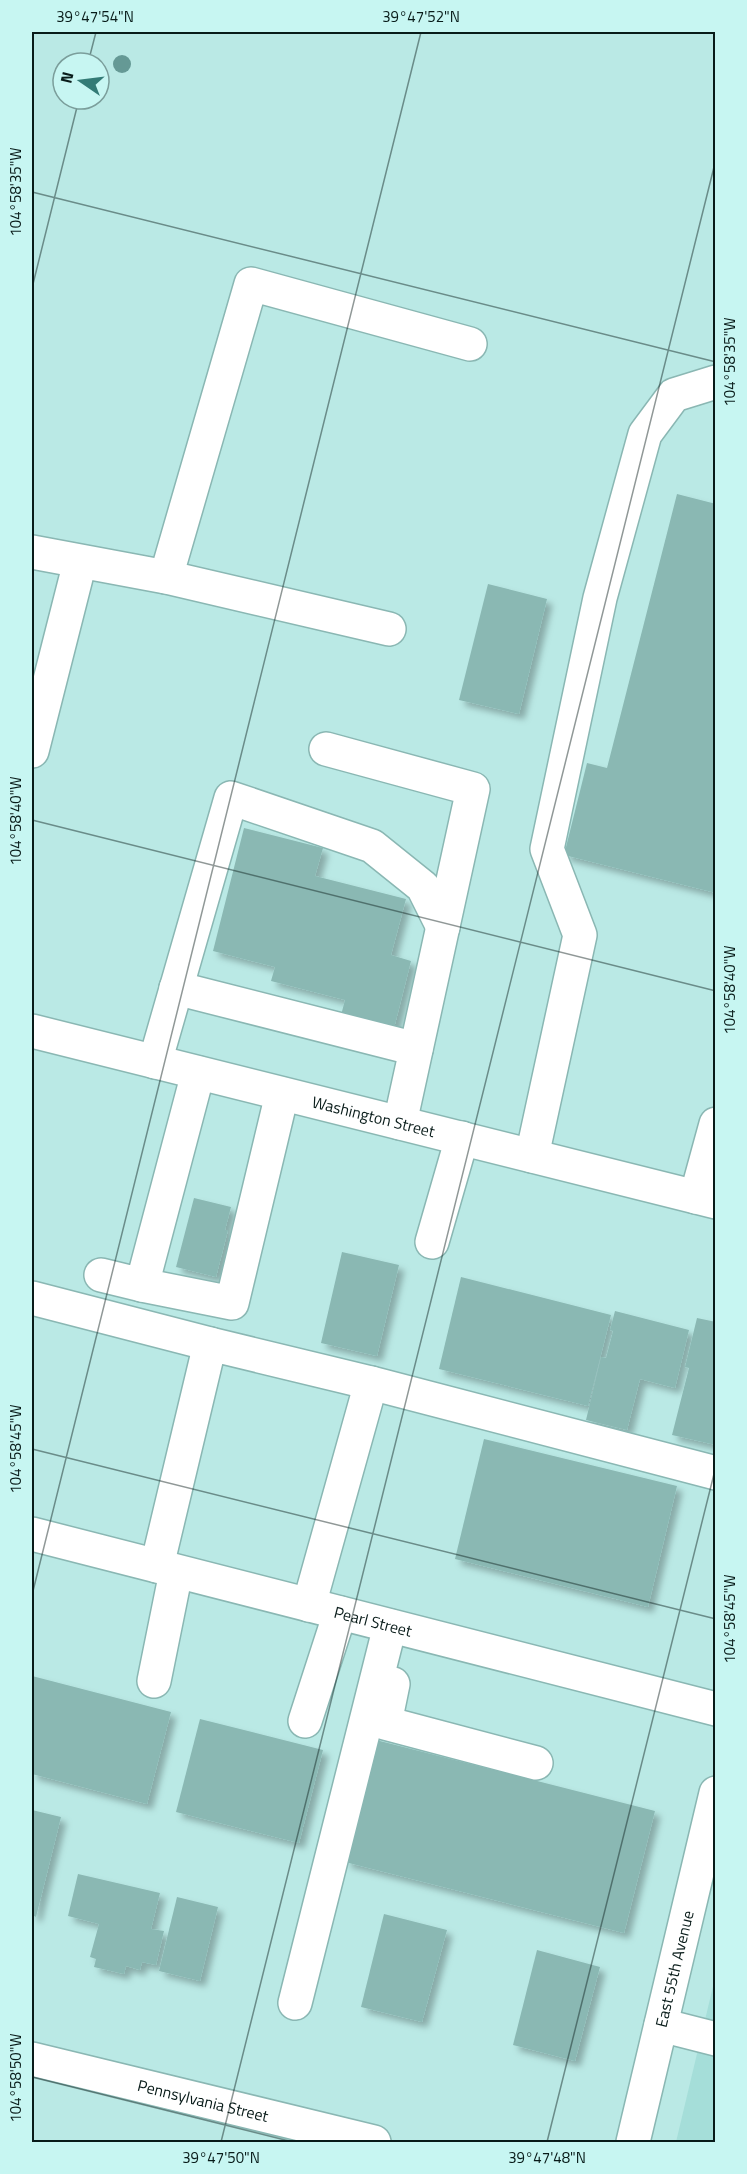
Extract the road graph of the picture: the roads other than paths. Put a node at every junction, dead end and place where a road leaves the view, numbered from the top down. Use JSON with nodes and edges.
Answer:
{"nodes":[{"id":1,"x":470,"y":344,"type":"dead end"},
{"id":2,"x":716,"y":382,"type":"edge"},
{"id":3,"x":32,"y":552,"type":"edge"},
{"id":4,"x":80,"y":562,"type":"junction"},
{"id":5,"x":166,"y":577,"type":"junction"},
{"id":6,"x":389,"y":628,"type":"dead end"},
{"id":7,"x":326,"y":749,"type":"dead end"},
{"id":8,"x":32,"y":751,"type":"edge"},
{"id":9,"x":442,"y":927,"type":"junction"},
{"id":10,"x":176,"y":988,"type":"junction"},
{"id":11,"x":32,"y":1031,"type":"edge"},
{"id":12,"x":416,"y":1049,"type":"junction"},
{"id":13,"x":155,"y":1062,"type":"junction"},
{"id":14,"x":198,"y":1073,"type":"junction"},
{"id":15,"x":282,"y":1094,"type":"junction"},
{"id":16,"x":400,"y":1123,"type":"junction"},
{"id":17,"x":716,"y":1124,"type":"edge"},
{"id":18,"x":462,"y":1138,"type":"junction"},
{"id":19,"x":532,"y":1156,"type":"junction"},
{"id":20,"x":706,"y":1200,"type":"edge"},
{"id":21,"x":432,"y":1242,"type":"dead end"},
{"id":22,"x":101,"y":1275,"type":"dead end"},
{"id":23,"x":142,"y":1285,"type":"junction"},
{"id":24,"x":32,"y":1298,"type":"edge"},
{"id":25,"x":210,"y":1344,"type":"junction"},
{"id":26,"x":371,"y":1383,"type":"junction"},
{"id":27,"x":716,"y":1473,"type":"edge"},
{"id":28,"x":32,"y":1534,"type":"edge"},
{"id":29,"x":167,"y":1569,"type":"junction"},
{"id":30,"x":325,"y":1609,"type":"junction"},
{"id":31,"x":398,"y":1628,"type":"junction"},
{"id":32,"x":154,"y":1681,"type":"dead end"},
{"id":33,"x":716,"y":1708,"type":"edge"},
{"id":34,"x":305,"y":1721,"type":"dead end"},
{"id":35,"x":536,"y":1763,"type":"dead end"},
{"id":36,"x":716,"y":1793,"type":"edge"},
{"id":37,"x":295,"y":2003,"type":"dead end"},
{"id":38,"x":661,"y":2025,"type":"junction"},
{"id":39,"x":716,"y":2039,"type":"edge"},
{"id":40,"x":32,"y":2059,"type":"edge"},
{"id":41,"x":374,"y":2142,"type":"edge"},
{"id":42,"x":633,"y":2142,"type":"edge"}],
"edges":[{"from":1,"to":5,"type":"street"},
{"from":2,"to":19,"type":"street"},
{"from":3,"to":4,"type":"street"},
{"from":4,"to":5,"type":"street"},
{"from":4,"to":8,"type":"street"},
{"from":5,"to":6,"type":"street"},
{"from":7,"to":9,"type":"street"},
{"from":9,"to":10,"type":"street"},
{"from":9,"to":12,"type":"street"},
{"from":10,"to":12,"type":"street"},
{"from":10,"to":13,"type":"street"},
{"from":11,"to":13,"type":"street","name":"Washington Street"},
{"from":12,"to":16,"type":"street"},
{"from":13,"to":14,"type":"street","name":"Washington Street"},
{"from":14,"to":15,"type":"street","name":"Washington Street"},
{"from":14,"to":23,"type":"street"},
{"from":15,"to":16,"type":"street","name":"Washington Street"},
{"from":15,"to":23,"type":"street"},
{"from":16,"to":18,"type":"street","name":"Washington Street"},
{"from":17,"to":20,"type":"street"},
{"from":18,"to":19,"type":"street","name":"Washington Street"},
{"from":18,"to":21,"type":"street"},
{"from":19,"to":20,"type":"street","name":"Washington Street"},
{"from":22,"to":23,"type":"street"},
{"from":24,"to":25,"type":"street"},
{"from":25,"to":26,"type":"street"},
{"from":25,"to":29,"type":"street"},
{"from":26,"to":27,"type":"street"},
{"from":26,"to":30,"type":"street"},
{"from":28,"to":29,"type":"street","name":"Pearl Street"},
{"from":29,"to":30,"type":"street","name":"Pearl Street"},
{"from":29,"to":32,"type":"street"},
{"from":30,"to":31,"type":"street","name":"Pearl Street"},
{"from":30,"to":34,"type":"street"},
{"from":31,"to":33,"type":"street","name":"Pearl Street"},
{"from":31,"to":35,"type":"street"},
{"from":31,"to":37,"type":"street"},
{"from":36,"to":38,"type":"street","name":"East 55th Avenue"},
{"from":38,"to":39,"type":"street"},
{"from":38,"to":42,"type":"street","name":"East 55th Avenue"},
{"from":40,"to":41,"type":"street","name":"Pennsylvania Street"}]}
